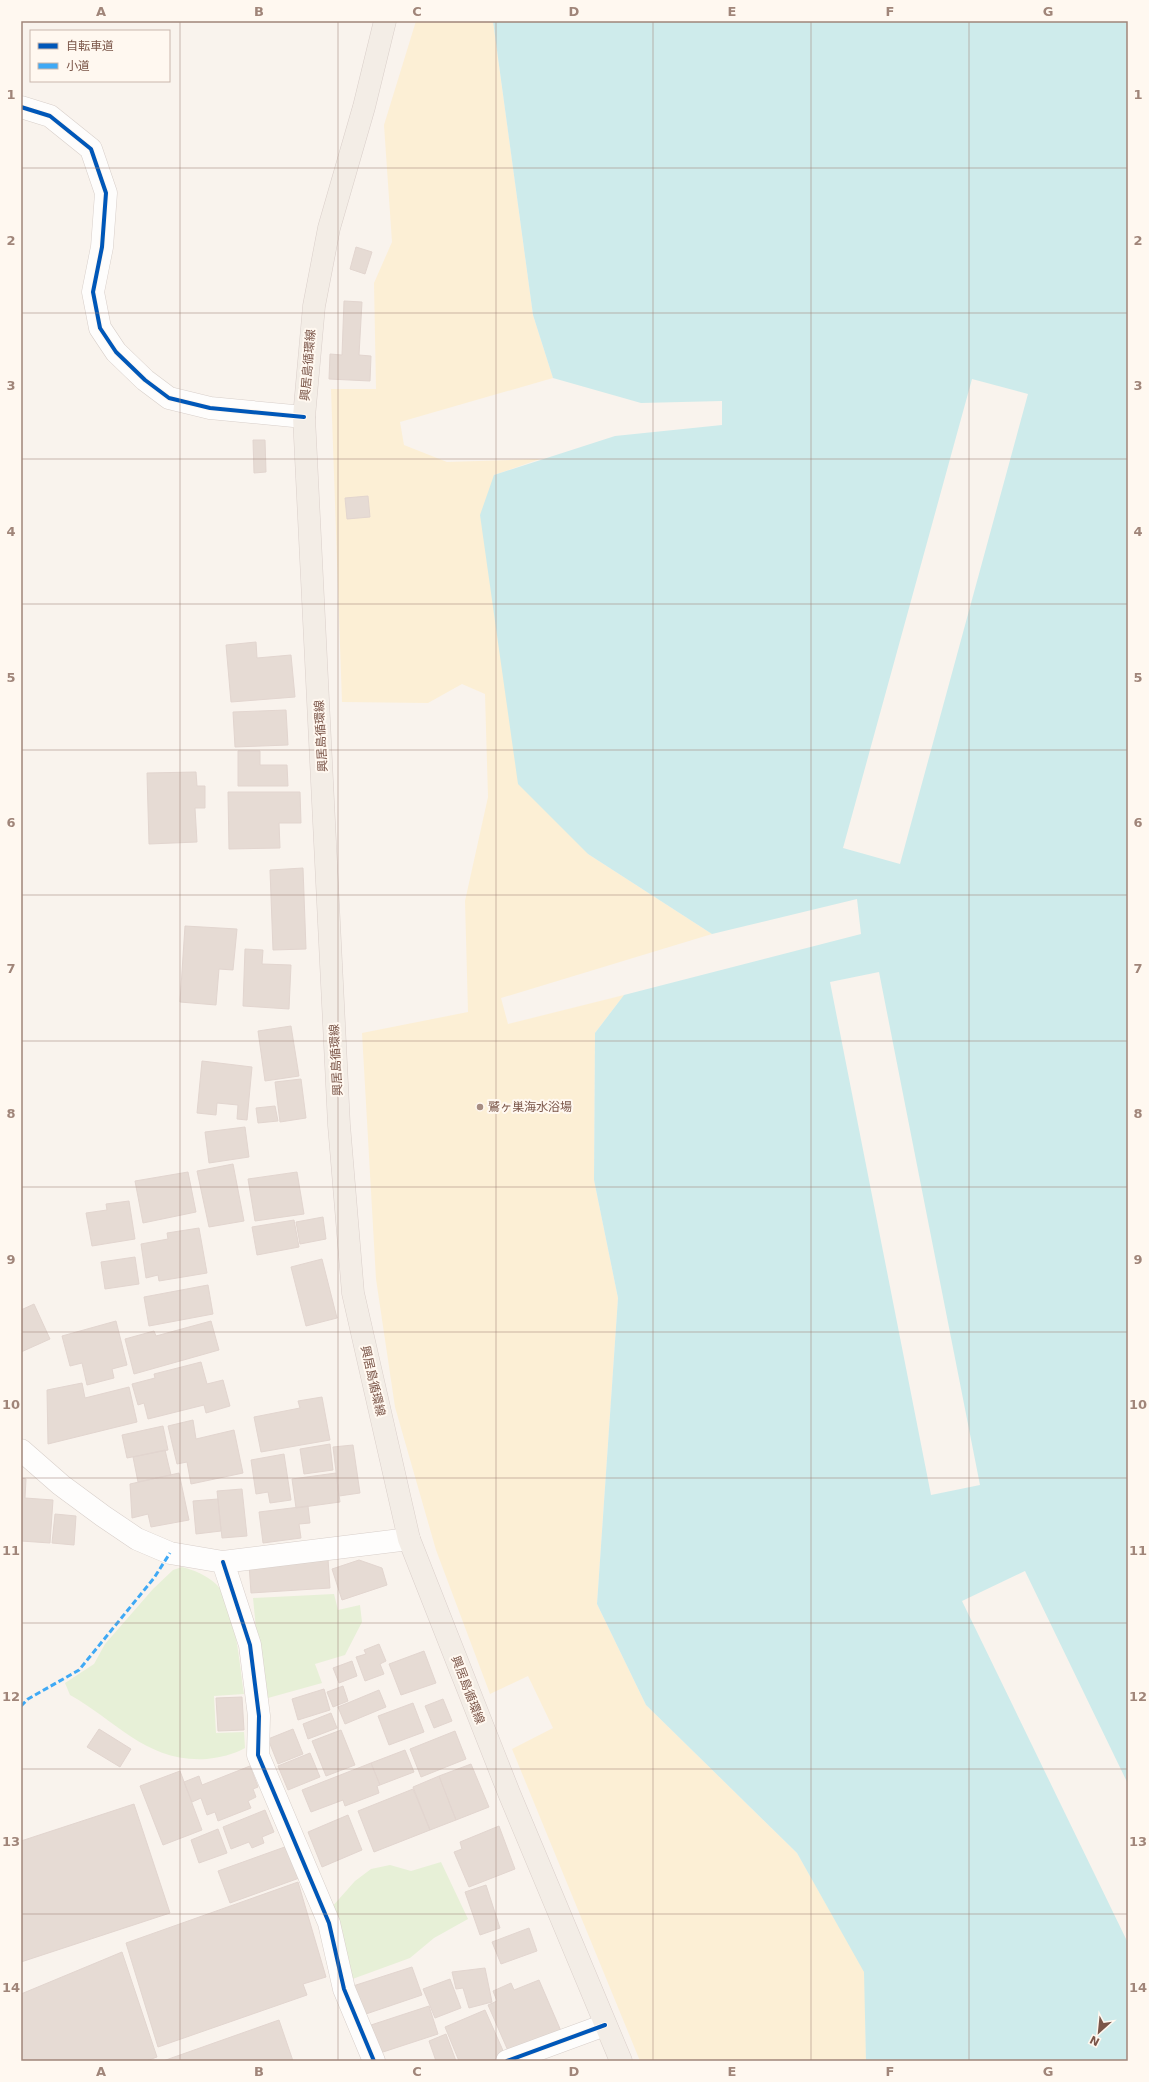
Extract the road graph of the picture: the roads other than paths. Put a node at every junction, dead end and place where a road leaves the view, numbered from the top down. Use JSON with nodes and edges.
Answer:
{"nodes":[{"id":1,"x":385,"y":21,"type":"edge"},
{"id":2,"x":21,"y":107,"type":"edge"},
{"id":3,"x":304,"y":417,"type":"junction"},
{"id":4,"x":21,"y":1450,"type":"edge"},
{"id":5,"x":409,"y":1539,"type":"junction"},
{"id":6,"x":223,"y":1562,"type":"junction"},
{"id":7,"x":605,"y":2025,"type":"junction"},
{"id":8,"x":374,"y":2061,"type":"edge"},
{"id":9,"x":507,"y":2061,"type":"edge"},
{"id":10,"x":620,"y":2061,"type":"edge"}],
"edges":[{"from":1,"to":3,"type":"main road","name":"興居島循環線"},
{"from":2,"to":3,"type":"street"},
{"from":3,"to":5,"type":"main road","name":"興居島循環線"},
{"from":4,"to":6,"type":"street"},
{"from":5,"to":6,"type":"street"},
{"from":5,"to":7,"type":"main road","name":"興居島循環線"},
{"from":6,"to":8,"type":"street"},
{"from":7,"to":9,"type":"street"},
{"from":7,"to":10,"type":"main road","name":"興居島循環線"}]}
